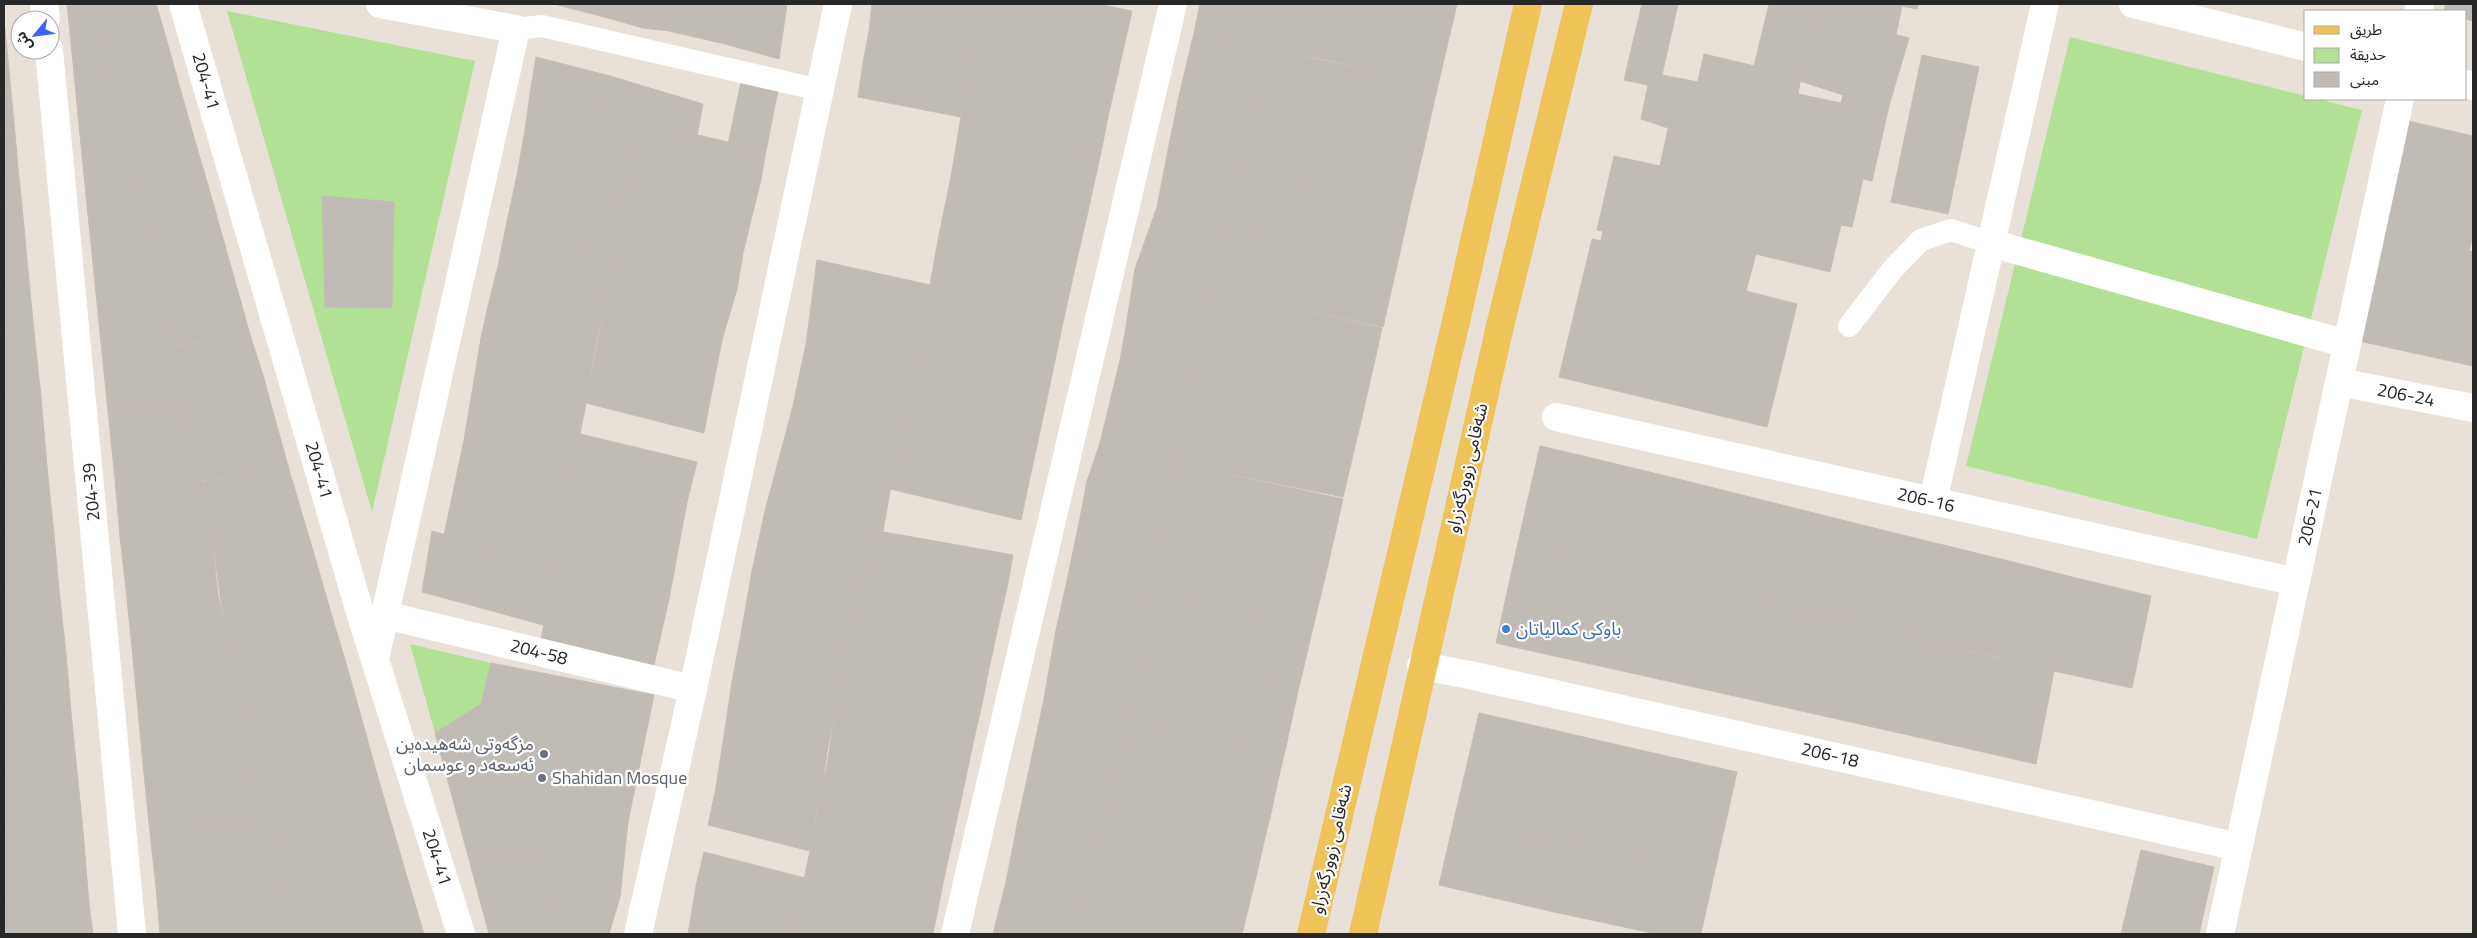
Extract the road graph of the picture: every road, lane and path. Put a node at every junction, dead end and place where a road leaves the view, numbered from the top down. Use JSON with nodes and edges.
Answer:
{"nodes":[{"id":1,"x":183,"y":4,"type":"edge"},
{"id":2,"x":380,"y":4,"type":"edge"},
{"id":3,"x":838,"y":4,"type":"edge"},
{"id":4,"x":1173,"y":4,"type":"edge"},
{"id":5,"x":1528,"y":4,"type":"edge"},
{"id":6,"x":1579,"y":4,"type":"edge"},
{"id":7,"x":2045,"y":4,"type":"edge"},
{"id":8,"x":2133,"y":4,"type":"edge"},
{"id":9,"x":516,"y":29,"type":"junction"},
{"id":10,"x":2304,"y":47,"type":"edge"},
{"id":11,"x":49,"y":60,"type":"edge"},
{"id":12,"x":820,"y":90,"type":"junction"},
{"id":13,"x":2400,"y":100,"type":"edge"},
{"id":14,"x":1991,"y":243,"type":"junction"},
{"id":15,"x":1457,"y":317,"type":"junction"},
{"id":16,"x":1500,"y":326,"type":"junction"},
{"id":17,"x":1849,"y":326,"type":"dead end"},
{"id":18,"x":2347,"y":344,"type":"junction"},
{"id":19,"x":2339,"y":382,"type":"junction"},
{"id":20,"x":2473,"y":408,"type":"edge"},
{"id":21,"x":1556,"y":417,"type":"dead end"},
{"id":22,"x":1933,"y":501,"type":"junction"},
{"id":23,"x":2296,"y":582,"type":"junction"},
{"id":24,"x":386,"y":615,"type":"junction"},
{"id":25,"x":375,"y":661,"type":"junction"},
{"id":26,"x":1421,"y":666,"type":"junction"},
{"id":27,"x":693,"y":689,"type":"junction"},
{"id":28,"x":2239,"y":847,"type":"junction"},
{"id":29,"x":132,"y":934,"type":"edge"},
{"id":30,"x":461,"y":934,"type":"edge"},
{"id":31,"x":638,"y":934,"type":"edge"},
{"id":32,"x":955,"y":934,"type":"edge"},
{"id":33,"x":1311,"y":934,"type":"edge"},
{"id":34,"x":1362,"y":934,"type":"edge"},
{"id":35,"x":2220,"y":934,"type":"edge"}],
"edges":[{"from":1,"to":25,"type":"street","name":"204-41"},
{"from":2,"to":9,"type":"street"},
{"from":3,"to":12,"type":"street"},
{"from":4,"to":32,"type":"street"},
{"from":5,"to":15,"type":"main road","name":"شەقامی زوورگەزراو"},
{"from":6,"to":16,"type":"main road","name":"شەقامی زوورگەزراو"},
{"from":7,"to":14,"type":"street"},
{"from":8,"to":10,"type":"street"},
{"from":9,"to":12,"type":"lane"},
{"from":9,"to":24,"type":"street"},
{"from":11,"to":29,"type":"street","name":"204-39"},
{"from":12,"to":27,"type":"street"},
{"from":13,"to":18,"type":"street","name":"206-21"},
{"from":14,"to":17,"type":"lane"},
{"from":14,"to":18,"type":"street"},
{"from":14,"to":22,"type":"street"},
{"from":15,"to":16,"type":"main road"},
{"from":15,"to":33,"type":"main road","name":"شەقامی زوورگەزراو"},
{"from":16,"to":26,"type":"main road","name":"شەقامی زوورگەزراو"},
{"from":18,"to":19,"type":"street","name":"206-21"},
{"from":19,"to":20,"type":"street","name":"206-24"},
{"from":19,"to":23,"type":"street","name":"206-21"},
{"from":21,"to":22,"type":"street","name":"206-16"},
{"from":22,"to":23,"type":"street","name":"206-16"},
{"from":23,"to":28,"type":"street","name":"206-21"},
{"from":24,"to":25,"type":"street"},
{"from":24,"to":27,"type":"street","name":"204-58"},
{"from":25,"to":30,"type":"street","name":"204-41"},
{"from":26,"to":28,"type":"street","name":"206-18"},
{"from":26,"to":34,"type":"main road","name":"شەقامی زوورگەزراو"},
{"from":27,"to":31,"type":"street"},
{"from":28,"to":35,"type":"street","name":"206-21"}]}
